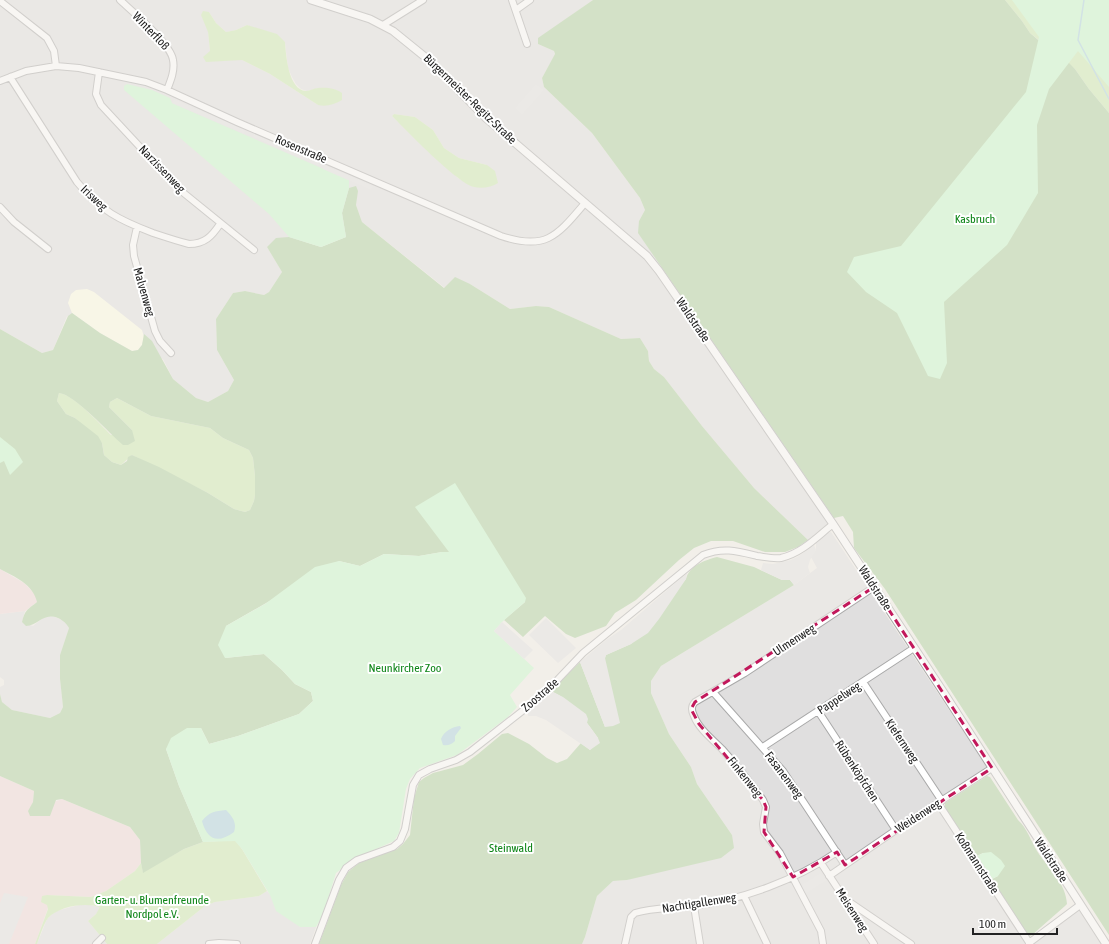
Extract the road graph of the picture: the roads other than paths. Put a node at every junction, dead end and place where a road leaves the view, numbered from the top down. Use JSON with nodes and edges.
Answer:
{"nodes":[{"id":1,"x":120,"y":0,"type":"edge"},
{"id":2,"x":311,"y":0,"type":"edge"},
{"id":3,"x":423,"y":0,"type":"edge"},
{"id":4,"x":512,"y":0,"type":"edge"},
{"id":5,"x":530,"y":0,"type":"edge"},
{"id":6,"x":0,"y":1,"type":"edge"},
{"id":7,"x":516,"y":10,"type":"junction"},
{"id":8,"x":383,"y":25,"type":"junction"},
{"id":9,"x":527,"y":44,"type":"dead end"},
{"id":10,"x":56,"y":66,"type":"junction"},
{"id":11,"x":99,"y":72,"type":"junction"},
{"id":12,"x":10,"y":77,"type":"junction"},
{"id":13,"x":0,"y":81,"type":"edge"},
{"id":14,"x":167,"y":90,"type":"junction"},
{"id":15,"x":586,"y":203,"type":"junction"},
{"id":16,"x":0,"y":207,"type":"edge"},
{"id":17,"x":220,"y":224,"type":"junction"},
{"id":18,"x":137,"y":227,"type":"junction"},
{"id":19,"x":631,"y":241,"type":"joint"},
{"id":20,"x":48,"y":249,"type":"dead end"},
{"id":21,"x":254,"y":250,"type":"dead end"},
{"id":22,"x":171,"y":353,"type":"dead end"},
{"id":23,"x":833,"y":524,"type":"junction"},
{"id":24,"x":874,"y":587,"type":"junction"},
{"id":25,"x":914,"y":648,"type":"junction"},
{"id":26,"x":863,"y":682,"type":"junction"},
{"id":27,"x":713,"y":692,"type":"junction"},
{"id":28,"x":818,"y":711,"type":"junction"},
{"id":29,"x":763,"y":748,"type":"junction"},
{"id":30,"x":992,"y":768,"type":"junction"},
{"id":31,"x":940,"y":802,"type":"junction"},
{"id":32,"x":896,"y":830,"type":"junction"},
{"id":33,"x":836,"y":852,"type":"junction"},
{"id":34,"x":820,"y":863,"type":"junction"},
{"id":35,"x":845,"y":865,"type":"junction"},
{"id":36,"x":829,"y":876,"type":"junction"},
{"id":37,"x":792,"y":877,"type":"junction"},
{"id":38,"x":744,"y":896,"type":"junction"},
{"id":39,"x":844,"y":898,"type":"junction"},
{"id":40,"x":1080,"y":905,"type":"junction"},
{"id":41,"x":694,"y":906,"type":"junction"},
{"id":42,"x":102,"y":938,"type":"dead end"},
{"id":43,"x":96,"y":944,"type":"edge"},
{"id":44,"x":209,"y":944,"type":"edge"},
{"id":45,"x":237,"y":944,"type":"edge"},
{"id":46,"x":315,"y":944,"type":"edge"},
{"id":47,"x":625,"y":944,"type":"edge"},
{"id":48,"x":700,"y":944,"type":"edge"},
{"id":49,"x":767,"y":944,"type":"edge"},
{"id":50,"x":823,"y":944,"type":"edge"},
{"id":51,"x":874,"y":944,"type":"edge"},
{"id":52,"x":911,"y":944,"type":"edge"},
{"id":53,"x":1029,"y":944,"type":"edge"},
{"id":54,"x":1106,"y":944,"type":"edge"}],
"edges":[{"from":1,"to":14,"type":"street","name":"Winterfloß"},
{"from":2,"to":8,"type":"street","name":"Bürgermeister-Regitz-Straße"},
{"from":3,"to":8,"type":"street"},
{"from":4,"to":7,"type":"street"},
{"from":5,"to":7,"type":"street"},
{"from":6,"to":10,"type":"street"},
{"from":7,"to":9,"type":"street"},
{"from":8,"to":15,"type":"street","name":"Bürgermeister-Regitz-Straße"},
{"from":10,"to":11,"type":"street","name":"Rosenstraße"},
{"from":10,"to":12,"type":"street","name":"Rosenstraße"},
{"from":11,"to":14,"type":"street","name":"Rosenstraße"},
{"from":11,"to":17,"type":"street","name":"Narzissenweg"},
{"from":12,"to":13,"type":"street","name":"Rosenstraße"},
{"from":12,"to":18,"type":"street","name":"Irisweg"},
{"from":14,"to":15,"type":"street","name":"Rosenstraße"},
{"from":15,"to":19,"type":"street","name":"Bürgermeister-Regitz-Straße"},
{"from":16,"to":20,"type":"street"},
{"from":17,"to":18,"type":"street","name":"Irisweg"},
{"from":17,"to":21,"type":"street","name":"Narzissenweg"},
{"from":18,"to":22,"type":"street","name":"Malvenweg"},
{"from":19,"to":23,"type":"street","name":"Waldstraße"},
{"from":23,"to":24,"type":"street","name":"Waldstraße"},
{"from":23,"to":46,"type":"street","name":"Zoostraße"},
{"from":24,"to":25,"type":"street","name":"Waldstraße"},
{"from":24,"to":27,"type":"street","name":"Ulmenweg"},
{"from":25,"to":26,"type":"street","name":"Pappelweg"},
{"from":25,"to":30,"type":"street","name":"Waldstraße"},
{"from":26,"to":28,"type":"street","name":"Pappelweg"},
{"from":26,"to":31,"type":"street","name":"Kiefernweg"},
{"from":27,"to":29,"type":"street","name":"Fasanenweg"},
{"from":27,"to":37,"type":"street","name":"Finkenweg"},
{"from":28,"to":29,"type":"street","name":"Pappelweg"},
{"from":28,"to":32,"type":"street","name":"Rübenköpfchen"},
{"from":29,"to":33,"type":"street","name":"Fasanenweg"},
{"from":30,"to":31,"type":"street","name":"Weidenweg"},
{"from":30,"to":40,"type":"street","name":"Waldstraße"},
{"from":31,"to":32,"type":"street","name":"Weidenweg"},
{"from":31,"to":53,"type":"street","name":"Koßmannstraße"},
{"from":32,"to":35,"type":"street","name":"Weidenweg"},
{"from":33,"to":34,"type":"street","name":"Nachtigallenweg"},
{"from":33,"to":35,"type":"street","name":"Fasanenweg"},
{"from":34,"to":36,"type":"street","name":"Meisenweg"},
{"from":34,"to":37,"type":"street","name":"Nachtigallenweg"},
{"from":35,"to":36,"type":"street","name":"Weidenweg"},
{"from":36,"to":39,"type":"street","name":"Meisenweg"},
{"from":37,"to":38,"type":"street","name":"Nachtigallenweg"},
{"from":37,"to":50,"type":"street"},
{"from":38,"to":41,"type":"street","name":"Nachtigallenweg"},
{"from":38,"to":49,"type":"street"},
{"from":39,"to":51,"type":"street","name":"Meisenweg"},
{"from":39,"to":52,"type":"street"},
{"from":40,"to":53,"type":"street"},
{"from":40,"to":54,"type":"street","name":"Waldstraße"},
{"from":41,"to":47,"type":"street","name":"Nachtigallenweg"},
{"from":41,"to":48,"type":"street"},
{"from":42,"to":43,"type":"street"},
{"from":44,"to":45,"type":"street"}]}
